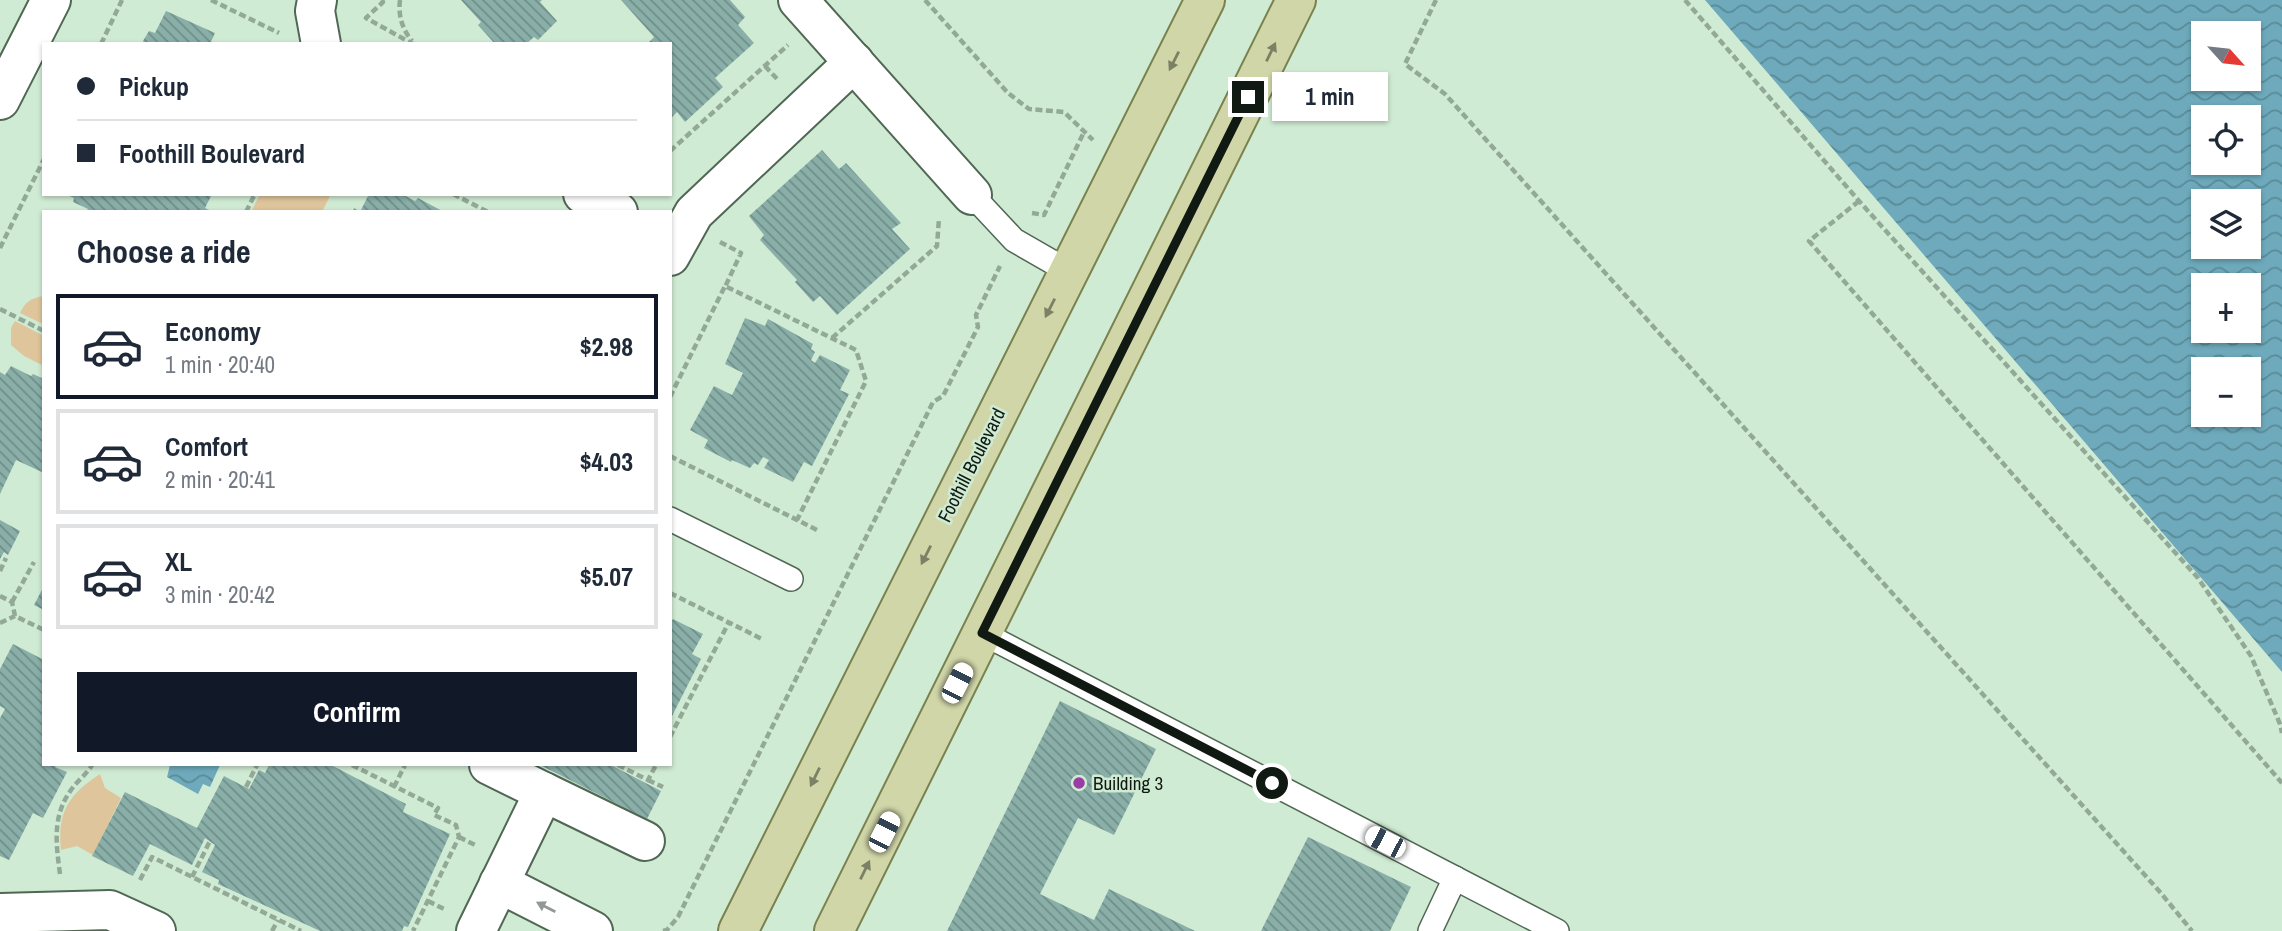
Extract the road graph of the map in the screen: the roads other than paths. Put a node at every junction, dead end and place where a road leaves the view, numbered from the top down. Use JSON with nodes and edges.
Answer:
{"nodes":[{"id":1,"x":51,"y":0,"type":"edge"},
{"id":2,"x":317,"y":0,"type":"edge"},
{"id":3,"x":798,"y":0,"type":"edge"},
{"id":4,"x":1205,"y":0,"type":"edge"},
{"id":5,"x":1296,"y":0,"type":"edge"},
{"id":6,"x":321,"y":42,"type":"edge"},
{"id":7,"x":854,"y":62,"type":"junction"},
{"id":8,"x":0,"y":100,"type":"edge"},
{"id":9,"x":587,"y":196,"type":"edge"},
{"id":10,"x":958,"y":202,"type":"joint"},
{"id":11,"x":614,"y":210,"type":"edge"},
{"id":12,"x":683,"y":243,"type":"edge"},
{"id":13,"x":1068,"y":271,"type":"junction"},
{"id":14,"x":672,"y":520,"type":"edge"},
{"id":15,"x":791,"y":579,"type":"dead end"},
{"id":16,"x":982,"y":633,"type":"junction"},
{"id":17,"x":491,"y":766,"type":"edge"},
{"id":18,"x":544,"y":792,"type":"junction"},
{"id":19,"x":645,"y":841,"type":"dead end"},
{"id":20,"x":1455,"y":878,"type":"junction"},
{"id":21,"x":487,"y":907,"type":"edge"},
{"id":22,"x":0,"y":914,"type":"edge"},
{"id":23,"x":156,"y":931,"type":"edge"},
{"id":24,"x":534,"y":931,"type":"edge"},
{"id":25,"x":593,"y":931,"type":"edge"},
{"id":26,"x":738,"y":931,"type":"edge"},
{"id":27,"x":834,"y":931,"type":"edge"},
{"id":28,"x":1430,"y":931,"type":"edge"},
{"id":29,"x":1557,"y":931,"type":"edge"}],
"edges":[{"from":1,"to":8,"type":"street"},
{"from":2,"to":6,"type":"street"},
{"from":3,"to":7,"type":"street"},
{"from":4,"to":13,"type":"main road","name":"Foothill Boulevard","one_way":true},
{"from":16,"to":5,"type":"main road","one_way":true},
{"from":7,"to":10,"type":"street"},
{"from":7,"to":12,"type":"street"},
{"from":9,"to":11,"type":"street"},
{"from":10,"to":13,"type":"lane"},
{"from":13,"to":26,"type":"main road","name":"Foothill Boulevard","one_way":true},
{"from":14,"to":15,"type":"lane"},
{"from":16,"to":20,"type":"lane"},
{"from":27,"to":16,"type":"main road","one_way":true},
{"from":17,"to":18,"type":"street"},
{"from":18,"to":19,"type":"street"},
{"from":18,"to":21,"type":"street"},
{"from":20,"to":28,"type":"lane"},
{"from":20,"to":29,"type":"lane"},
{"from":21,"to":24,"type":"street"},
{"from":25,"to":21,"type":"street","one_way":true},
{"from":22,"to":23,"type":"street"}]}
